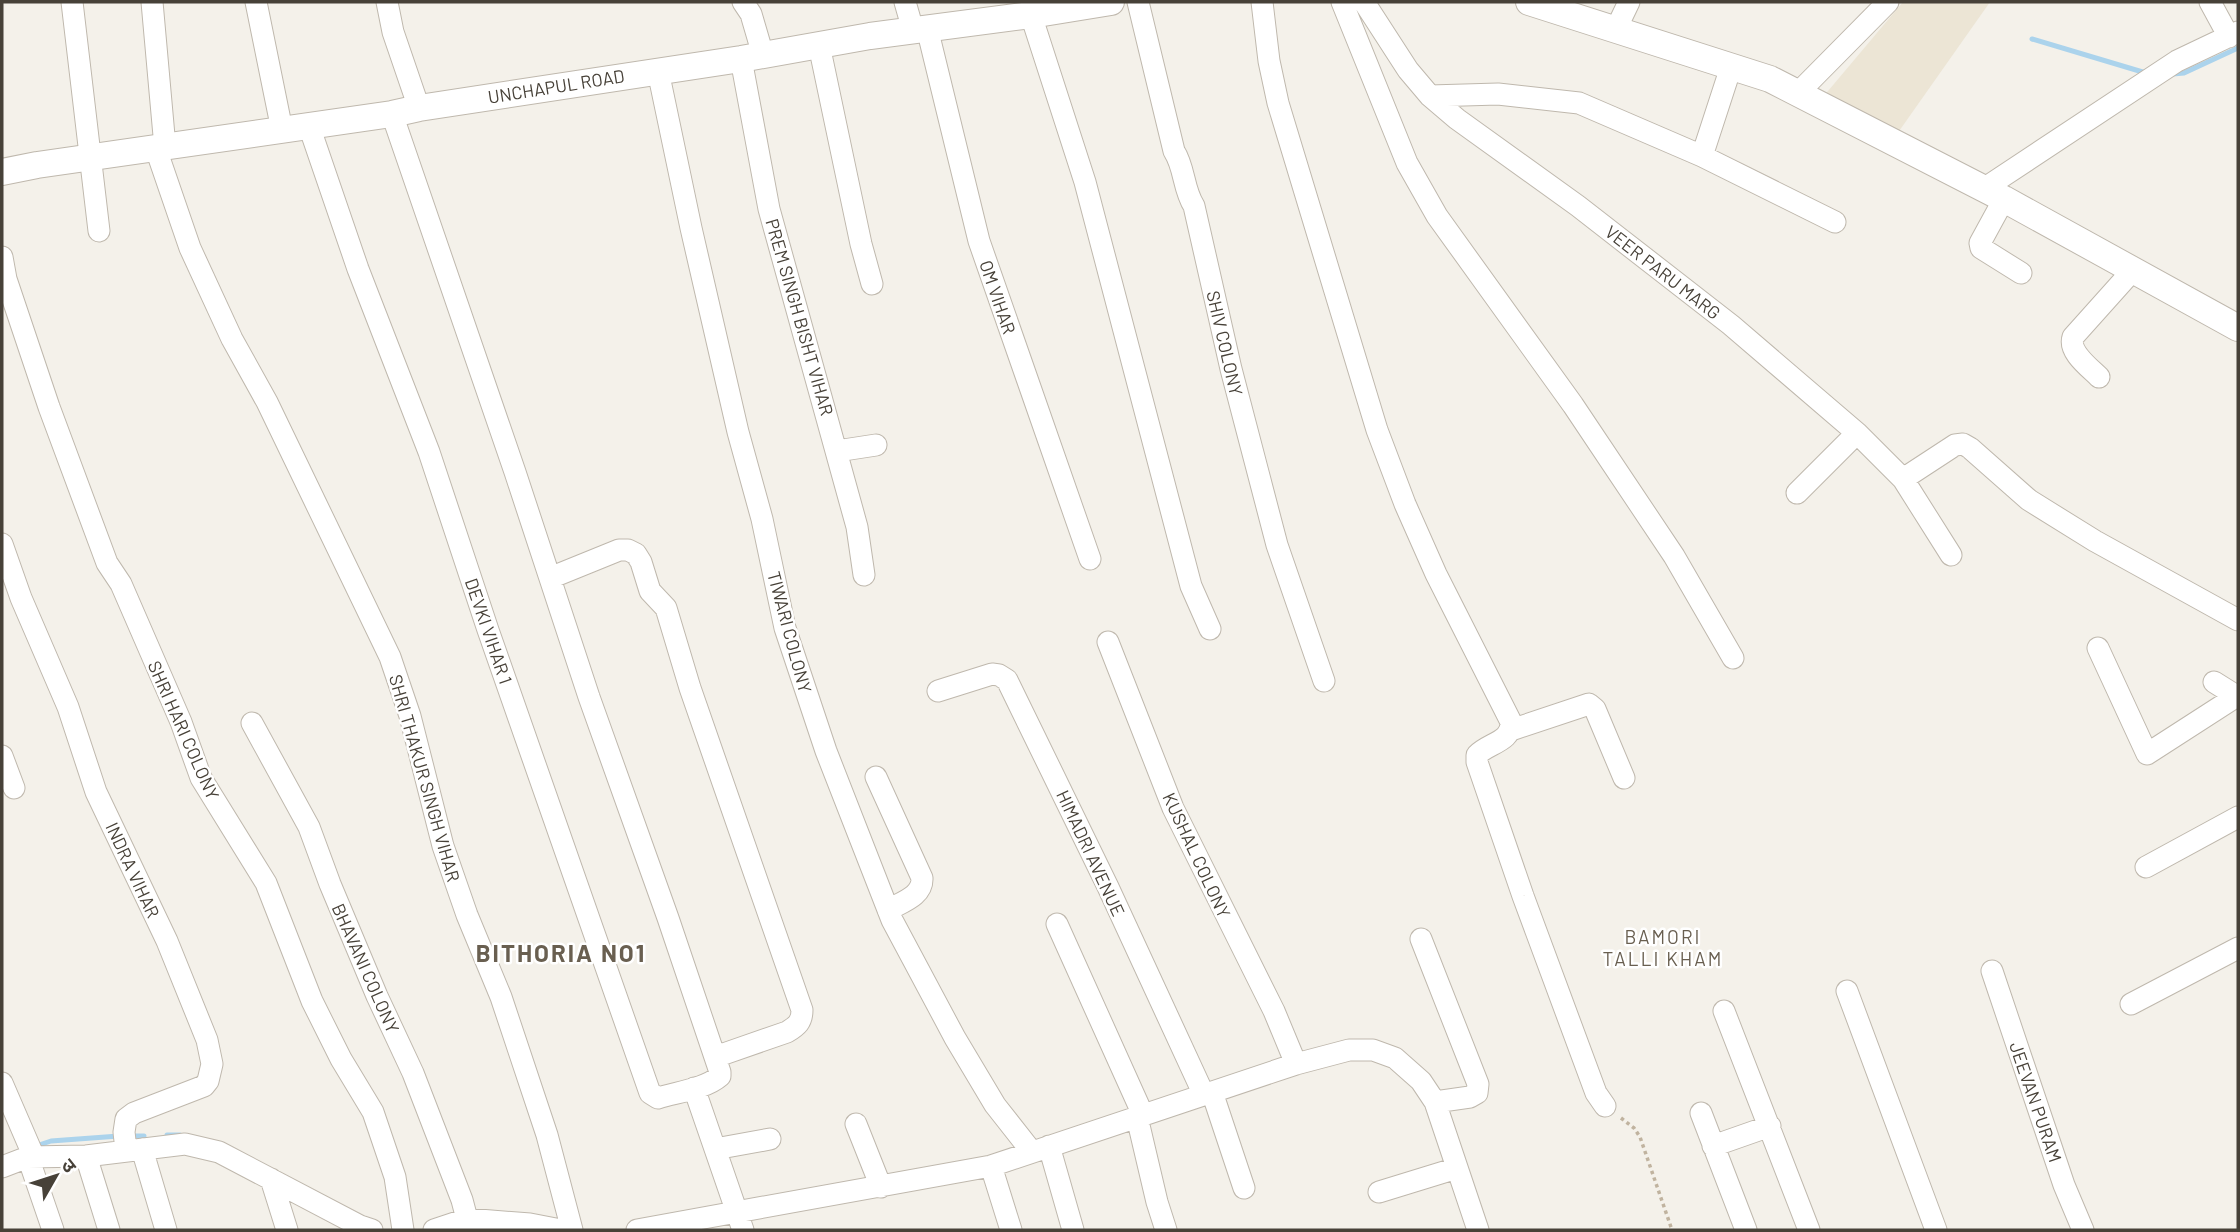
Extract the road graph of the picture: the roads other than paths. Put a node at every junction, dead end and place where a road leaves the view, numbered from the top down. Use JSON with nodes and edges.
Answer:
{"nodes":[{"id":1,"x":72,"y":2,"type":"edge"},
{"id":2,"x":152,"y":2,"type":"edge"},
{"id":3,"x":256,"y":2,"type":"edge"},
{"id":4,"x":387,"y":2,"type":"edge"},
{"id":5,"x":743,"y":2,"type":"edge"},
{"id":6,"x":905,"y":2,"type":"edge"},
{"id":7,"x":1111,"y":2,"type":"edge"},
{"id":8,"x":1138,"y":2,"type":"edge"},
{"id":9,"x":1262,"y":2,"type":"edge"},
{"id":10,"x":1342,"y":2,"type":"edge"},
{"id":11,"x":1364,"y":2,"type":"edge"},
{"id":12,"x":1530,"y":2,"type":"edge"},
{"id":13,"x":1629,"y":2,"type":"edge"},
{"id":14,"x":1888,"y":2,"type":"edge"},
{"id":15,"x":2210,"y":2,"type":"edge"},
{"id":16,"x":1039,"y":10,"type":"edge"},
{"id":17,"x":920,"y":29,"type":"junction"},
{"id":18,"x":1616,"y":29,"type":"junction"},
{"id":19,"x":2234,"y":35,"type":"edge"},
{"id":20,"x":818,"y":45,"type":"junction"},
{"id":21,"x":752,"y":57,"type":"junction"},
{"id":22,"x":1731,"y":67,"type":"junction"},
{"id":23,"x":658,"y":71,"type":"junction"},
{"id":24,"x":1798,"y":93,"type":"junction"},
{"id":25,"x":1430,"y":96,"type":"junction"},
{"id":26,"x":419,"y":108,"type":"junction"},
{"id":27,"x":392,"y":114,"type":"junction"},
{"id":28,"x":309,"y":126,"type":"junction"},
{"id":29,"x":282,"y":130,"type":"junction"},
{"id":30,"x":160,"y":148,"type":"junction"},
{"id":31,"x":1702,"y":156,"type":"junction"},
{"id":32,"x":92,"y":158,"type":"junction"},
{"id":33,"x":2,"y":172,"type":"edge"},
{"id":34,"x":1994,"y":194,"type":"junction"},
{"id":35,"x":1835,"y":222,"type":"dead end"},
{"id":36,"x":99,"y":231,"type":"dead end"},
{"id":37,"x":2,"y":257,"type":"edge"},
{"id":38,"x":2133,"y":270,"type":"junction"},
{"id":39,"x":2021,"y":273,"type":"dead end"},
{"id":40,"x":872,"y":284,"type":"dead end"},
{"id":41,"x":2238,"y":328,"type":"edge"},
{"id":42,"x":2099,"y":377,"type":"dead end"},
{"id":43,"x":1857,"y":433,"type":"junction"},
{"id":44,"x":876,"y":445,"type":"dead end"},
{"id":45,"x":837,"y":451,"type":"junction"},
{"id":46,"x":1903,"y":479,"type":"junction"},
{"id":47,"x":1797,"y":493,"type":"dead end"},
{"id":48,"x":2,"y":544,"type":"edge"},
{"id":49,"x":1951,"y":555,"type":"dead end"},
{"id":50,"x":1090,"y":559,"type":"dead end"},
{"id":51,"x":864,"y":575,"type":"dead end"},
{"id":52,"x":550,"y":578,"type":"junction"},
{"id":53,"x":2238,"y":620,"type":"edge"},
{"id":54,"x":1210,"y":629,"type":"dead end"},
{"id":55,"x":1108,"y":642,"type":"dead end"},
{"id":56,"x":2098,"y":648,"type":"dead end"},
{"id":57,"x":1733,"y":658,"type":"dead end"},
{"id":58,"x":1324,"y":681,"type":"dead end"},
{"id":59,"x":2214,"y":682,"type":"dead end"},
{"id":60,"x":938,"y":691,"type":"dead end"},
{"id":61,"x":2237,"y":696,"type":"edge"},
{"id":62,"x":252,"y":723,"type":"dead end"},
{"id":63,"x":1511,"y":730,"type":"junction"},
{"id":64,"x":2,"y":756,"type":"edge"},
{"id":65,"x":876,"y":777,"type":"dead end"},
{"id":66,"x":1624,"y":778,"type":"dead end"},
{"id":67,"x":14,"y":788,"type":"dead end"},
{"id":68,"x":2238,"y":817,"type":"edge"},
{"id":69,"x":2146,"y":866,"type":"dead end"},
{"id":70,"x":888,"y":910,"type":"junction"},
{"id":71,"x":1057,"y":924,"type":"dead end"},
{"id":72,"x":1421,"y":939,"type":"dead end"},
{"id":73,"x":2238,"y":948,"type":"edge"},
{"id":74,"x":1992,"y":971,"type":"dead end"},
{"id":75,"x":1847,"y":991,"type":"dead end"},
{"id":76,"x":2131,"y":1004,"type":"dead end"},
{"id":77,"x":1724,"y":1011,"type":"dead end"},
{"id":78,"x":715,"y":1057,"type":"junction"},
{"id":79,"x":1296,"y":1064,"type":"junction"},
{"id":80,"x":2,"y":1083,"type":"edge"},
{"id":81,"x":694,"y":1088,"type":"junction"},
{"id":82,"x":1208,"y":1093,"type":"junction"},
{"id":83,"x":1435,"y":1102,"type":"junction"},
{"id":84,"x":1605,"y":1106,"type":"road end"},
{"id":85,"x":1701,"y":1113,"type":"dead end"},
{"id":86,"x":1140,"y":1116,"type":"junction"},
{"id":87,"x":856,"y":1124,"type":"dead end"},
{"id":88,"x":1770,"y":1126,"type":"junction"},
{"id":89,"x":770,"y":1139,"type":"dead end"},
{"id":90,"x":129,"y":1143,"type":"junction"},
{"id":91,"x":1713,"y":1146,"type":"junction"},
{"id":92,"x":715,"y":1149,"type":"junction"},
{"id":93,"x":1040,"y":1149,"type":"junction"},
{"id":94,"x":30,"y":1152,"type":"junction"},
{"id":95,"x":86,"y":1156,"type":"junction"},
{"id":96,"x":991,"y":1166,"type":"junction"},
{"id":97,"x":2,"y":1167,"type":"edge"},
{"id":98,"x":1457,"y":1168,"type":"junction"},
{"id":99,"x":271,"y":1179,"type":"junction"},
{"id":100,"x":881,"y":1187,"type":"junction"},
{"id":101,"x":1244,"y":1188,"type":"dead end"},
{"id":102,"x":1379,"y":1192,"type":"dead end"},
{"id":103,"x":467,"y":1219,"type":"junction"},
{"id":104,"x":739,"y":1221,"type":"edge"},
{"id":105,"x":53,"y":1230,"type":"edge"},
{"id":106,"x":109,"y":1230,"type":"edge"},
{"id":107,"x":166,"y":1230,"type":"edge"},
{"id":108,"x":287,"y":1230,"type":"edge"},
{"id":109,"x":372,"y":1230,"type":"edge"},
{"id":110,"x":402,"y":1230,"type":"edge"},
{"id":111,"x":434,"y":1230,"type":"edge"},
{"id":112,"x":561,"y":1230,"type":"edge"},
{"id":113,"x":572,"y":1230,"type":"edge"},
{"id":114,"x":637,"y":1230,"type":"edge"},
{"id":115,"x":1011,"y":1230,"type":"edge"},
{"id":116,"x":1073,"y":1230,"type":"edge"},
{"id":117,"x":1166,"y":1230,"type":"edge"},
{"id":118,"x":1478,"y":1230,"type":"edge"},
{"id":119,"x":1746,"y":1230,"type":"edge"},
{"id":120,"x":1808,"y":1230,"type":"edge"},
{"id":121,"x":1936,"y":1230,"type":"edge"},
{"id":122,"x":2083,"y":1230,"type":"edge"}],
"edges":[{"from":1,"to":32,"type":"street"},
{"from":2,"to":30,"type":"street","name":"SHRI THAKUR SINGH VIHAR"},
{"from":3,"to":29,"type":"street"},
{"from":4,"to":26,"type":"street"},
{"from":5,"to":21,"type":"street","name":"PREM SINGH BISHT VIHAR"},
{"from":6,"to":17,"type":"street","name":"OM VIHAR"},
{"from":7,"to":16,"type":"street","name":"UNCHAPUL ROAD"},
{"from":8,"to":58,"type":"street","name":"SHIV COLONY"},
{"from":9,"to":63,"type":"street"},
{"from":10,"to":57,"type":"street"},
{"from":11,"to":25,"type":"street","name":"VEER PARU MARG"},
{"from":12,"to":18,"type":"street"},
{"from":13,"to":18,"type":"street"},
{"from":14,"to":24,"type":"street"},
{"from":15,"to":19,"type":"street"},
{"from":16,"to":17,"type":"street","name":"UNCHAPUL ROAD"},
{"from":16,"to":54,"type":"street"},
{"from":17,"to":20,"type":"street","name":"UNCHAPUL ROAD"},
{"from":17,"to":50,"type":"street","name":"OM VIHAR"},
{"from":18,"to":22,"type":"street"},
{"from":19,"to":34,"type":"street"},
{"from":20,"to":21,"type":"street","name":"UNCHAPUL ROAD"},
{"from":20,"to":40,"type":"street"},
{"from":21,"to":23,"type":"street","name":"UNCHAPUL ROAD"},
{"from":21,"to":45,"type":"street","name":"PREM SINGH BISHT VIHAR"},
{"from":22,"to":24,"type":"street"},
{"from":22,"to":31,"type":"street"},
{"from":23,"to":26,"type":"street","name":"UNCHAPUL ROAD"},
{"from":23,"to":70,"type":"street","name":"TIWARI COLONY"},
{"from":24,"to":34,"type":"street"},
{"from":25,"to":31,"type":"street"},
{"from":25,"to":43,"type":"street","name":"VEER PARU MARG"},
{"from":26,"to":27,"type":"street","name":"UNCHAPUL ROAD"},
{"from":27,"to":28,"type":"street","name":"UNCHAPUL ROAD"},
{"from":27,"to":52,"type":"street"},
{"from":28,"to":29,"type":"street","name":"UNCHAPUL ROAD"},
{"from":28,"to":81,"type":"street","name":"DEVKI VIHAR 1"},
{"from":29,"to":30,"type":"street","name":"UNCHAPUL ROAD"},
{"from":30,"to":32,"type":"street","name":"UNCHAPUL ROAD"},
{"from":30,"to":113,"type":"street","name":"SHRI THAKUR SINGH VIHAR"},
{"from":31,"to":35,"type":"street"},
{"from":32,"to":33,"type":"street","name":"UNCHAPUL ROAD"},
{"from":32,"to":36,"type":"street"},
{"from":34,"to":38,"type":"street"},
{"from":34,"to":39,"type":"street"},
{"from":37,"to":110,"type":"street","name":"SHRI HARI COLONY"},
{"from":38,"to":41,"type":"street"},
{"from":38,"to":42,"type":"street"},
{"from":43,"to":46,"type":"street","name":"VEER PARU MARG"},
{"from":43,"to":47,"type":"street"},
{"from":44,"to":45,"type":"street"},
{"from":45,"to":51,"type":"street","name":"PREM SINGH BISHT VIHAR"},
{"from":46,"to":49,"type":"street","name":"VEER PARU MARG"},
{"from":46,"to":53,"type":"street"},
{"from":48,"to":90,"type":"street","name":"INDRA VIHAR"},
{"from":52,"to":78,"type":"street"},
{"from":52,"to":78,"type":"street"},
{"from":55,"to":79,"type":"street","name":"KUSHAL COLONY"},
{"from":56,"to":61,"type":"street"},
{"from":59,"to":61,"type":"street"},
{"from":60,"to":82,"type":"street","name":"HIMADRI AVENUE"},
{"from":62,"to":103,"type":"street","name":"BHAVANI COLONY"},
{"from":63,"to":66,"type":"street"},
{"from":63,"to":84,"type":"street"},
{"from":64,"to":67,"type":"street"},
{"from":65,"to":70,"type":"street"},
{"from":68,"to":69,"type":"street"},
{"from":70,"to":93,"type":"street","name":"TIWARI COLONY"},
{"from":71,"to":86,"type":"street"},
{"from":72,"to":83,"type":"street"},
{"from":73,"to":76,"type":"street"},
{"from":74,"to":122,"type":"street","name":"JEEVAN PURAM"},
{"from":75,"to":121,"type":"street"},
{"from":77,"to":88,"type":"street"},
{"from":78,"to":81,"type":"street"},
{"from":79,"to":82,"type":"street"},
{"from":79,"to":83,"type":"street"},
{"from":80,"to":94,"type":"street"},
{"from":81,"to":92,"type":"street"},
{"from":82,"to":86,"type":"street"},
{"from":82,"to":101,"type":"street","name":"HIMADRI AVENUE"},
{"from":83,"to":98,"type":"street"},
{"from":85,"to":91,"type":"street"},
{"from":86,"to":93,"type":"street"},
{"from":86,"to":117,"type":"street"},
{"from":87,"to":100,"type":"street"},
{"from":88,"to":91,"type":"street"},
{"from":88,"to":120,"type":"street"},
{"from":89,"to":92,"type":"street"},
{"from":90,"to":95,"type":"street"},
{"from":90,"to":99,"type":"street"},
{"from":90,"to":107,"type":"street"},
{"from":91,"to":119,"type":"street"},
{"from":92,"to":104,"type":"street"},
{"from":93,"to":96,"type":"street"},
{"from":93,"to":116,"type":"street"},
{"from":94,"to":95,"type":"street"},
{"from":94,"to":97,"type":"street"},
{"from":94,"to":105,"type":"street"},
{"from":95,"to":106,"type":"street"},
{"from":96,"to":100,"type":"street"},
{"from":96,"to":115,"type":"street"},
{"from":98,"to":102,"type":"street"},
{"from":98,"to":118,"type":"street"},
{"from":99,"to":108,"type":"street"},
{"from":99,"to":109,"type":"street"},
{"from":100,"to":104,"type":"street"},
{"from":103,"to":111,"type":"street"},
{"from":103,"to":112,"type":"street"},
{"from":104,"to":114,"type":"street"}]}
